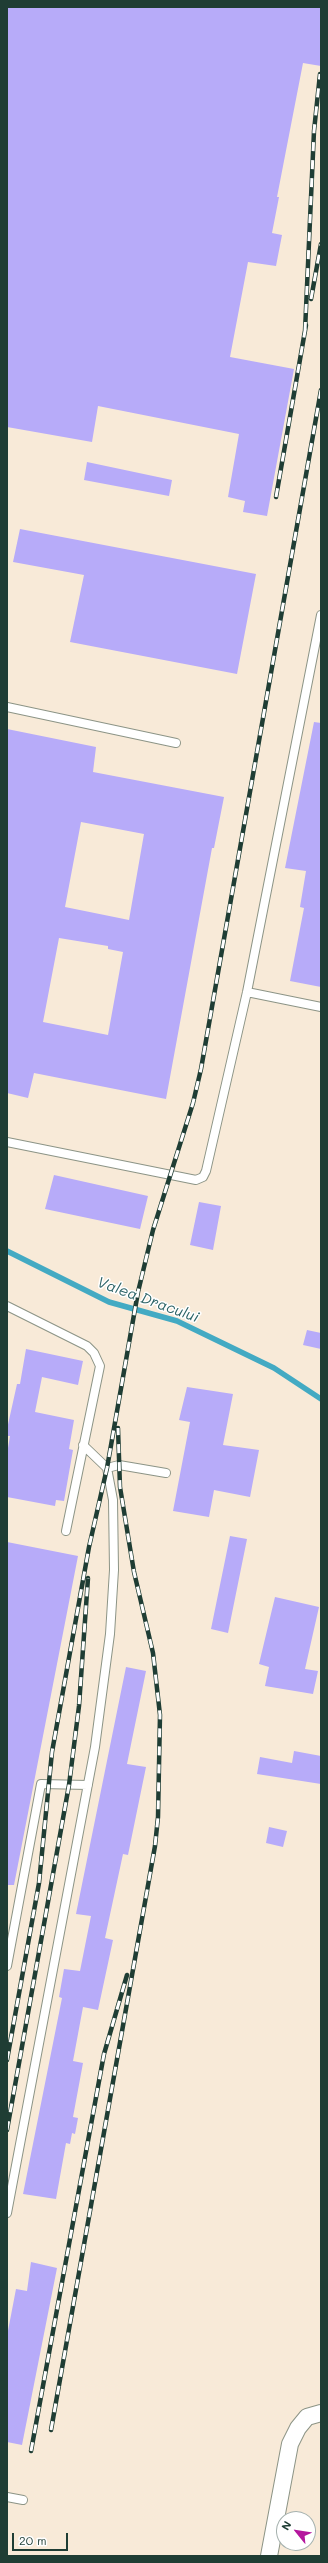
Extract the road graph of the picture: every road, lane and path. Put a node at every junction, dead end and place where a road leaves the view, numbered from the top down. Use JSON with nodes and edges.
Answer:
{"nodes":[{"id":1,"x":321,"y":616,"type":"edge"},
{"id":2,"x":7,"y":707,"type":"edge"},
{"id":3,"x":176,"y":743,"type":"dead end"},
{"id":4,"x":247,"y":992,"type":"junction"},
{"id":5,"x":321,"y":1007,"type":"edge"},
{"id":6,"x":7,"y":1142,"type":"edge"},
{"id":7,"x":7,"y":1306,"type":"edge"},
{"id":8,"x":83,"y":1445,"type":"junction"},
{"id":9,"x":107,"y":1468,"type":"junction"},
{"id":10,"x":166,"y":1473,"type":"dead end"},
{"id":11,"x":66,"y":1531,"type":"dead end"},
{"id":12,"x":88,"y":1785,"type":"junction"},
{"id":13,"x":7,"y":1966,"type":"edge"},
{"id":14,"x":7,"y":2213,"type":"edge"},
{"id":15,"x":321,"y":2413,"type":"edge"},
{"id":16,"x":7,"y":2496,"type":"edge"},
{"id":17,"x":23,"y":2500,"type":"dead end"},
{"id":18,"x":269,"y":2556,"type":"edge"}],
"edges":[{"from":1,"to":4,"type":"lane"},
{"from":2,"to":3,"type":"lane"},
{"from":4,"to":5,"type":"lane"},
{"from":4,"to":6,"type":"lane"},
{"from":7,"to":8,"type":"lane"},
{"from":8,"to":9,"type":"lane"},
{"from":8,"to":11,"type":"lane"},
{"from":9,"to":10,"type":"lane"},
{"from":9,"to":12,"type":"lane"},
{"from":12,"to":13,"type":"lane"},
{"from":12,"to":14,"type":"lane"},
{"from":15,"to":18,"type":"street"},
{"from":16,"to":17,"type":"lane"}]}
